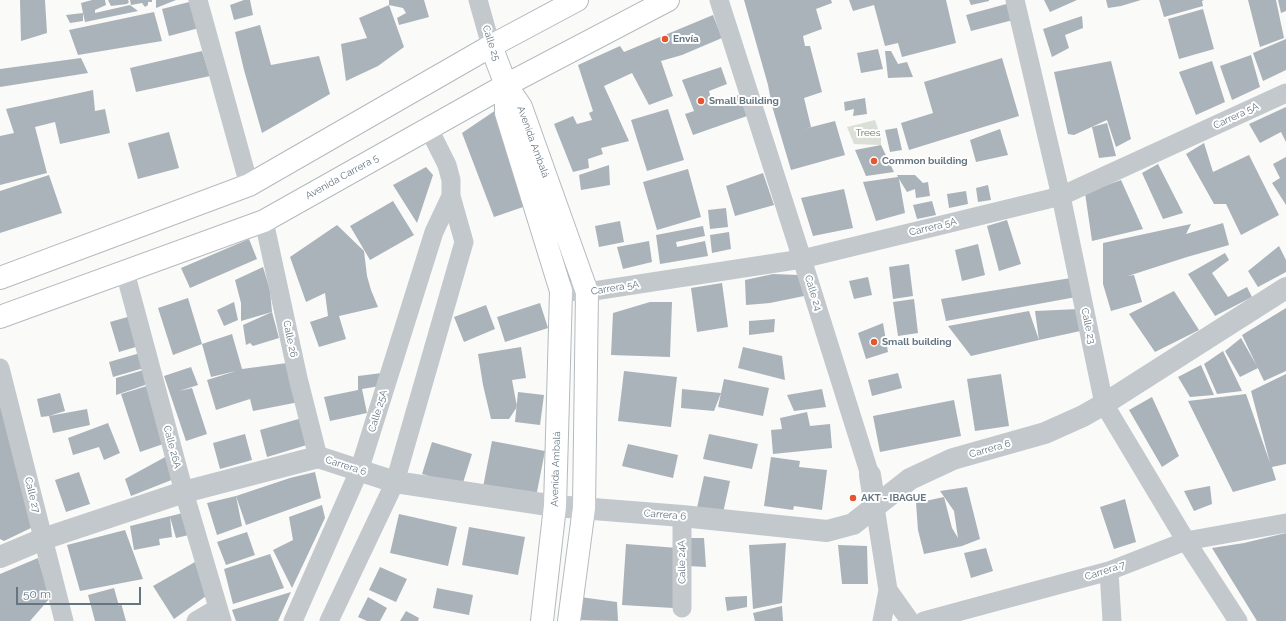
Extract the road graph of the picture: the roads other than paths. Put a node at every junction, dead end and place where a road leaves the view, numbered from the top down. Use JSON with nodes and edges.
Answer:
{"nodes":[{"id":1,"x":198,"y":0,"type":"edge"},
{"id":2,"x":478,"y":0,"type":"edge"},
{"id":3,"x":577,"y":0,"type":"edge"},
{"id":4,"x":668,"y":0,"type":"edge"},
{"id":5,"x":719,"y":0,"type":"edge"},
{"id":6,"x":1015,"y":0,"type":"edge"},
{"id":7,"x":491,"y":46,"type":"junction"},
{"id":8,"x":506,"y":85,"type":"junction"},
{"id":9,"x":1286,"y":93,"type":"edge"},
{"id":10,"x":429,"y":129,"type":"junction"},
{"id":11,"x":249,"y":185,"type":"junction"},
{"id":12,"x":451,"y":196,"type":"junction"},
{"id":13,"x":1061,"y":196,"type":"junction"},
{"id":14,"x":264,"y":221,"type":"junction"},
{"id":15,"x":802,"y":259,"type":"junction"},
{"id":16,"x":125,"y":272,"type":"junction"},
{"id":17,"x":0,"y":278,"type":"edge"},
{"id":18,"x":1286,"y":288,"type":"edge"},
{"id":19,"x":561,"y":291,"type":"junction"},
{"id":20,"x":587,"y":292,"type":"junction"},
{"id":21,"x":0,"y":318,"type":"edge"},
{"id":22,"x":0,"y":368,"type":"edge"},
{"id":23,"x":1104,"y":404,"type":"junction"},
{"id":24,"x":318,"y":457,"type":"junction"},
{"id":25,"x":359,"y":471,"type":"junction"},
{"id":26,"x":870,"y":475,"type":"joint"},
{"id":27,"x":395,"y":482,"type":"junction"},
{"id":28,"x":184,"y":492,"type":"junction"},
{"id":29,"x":555,"y":506,"type":"junction"},
{"id":30,"x":876,"y":507,"type":"junction"},
{"id":31,"x":584,"y":508,"type":"junction"},
{"id":32,"x":682,"y":516,"type":"junction"},
{"id":33,"x":1286,"y":523,"type":"edge"},
{"id":34,"x":43,"y":539,"type":"junction"},
{"id":35,"x":1186,"y":541,"type":"junction"},
{"id":36,"x":0,"y":557,"type":"edge"},
{"id":37,"x":1109,"y":571,"type":"junction"},
{"id":38,"x":888,"y":590,"type":"junction"},
{"id":39,"x":682,"y":608,"type":"dead end"},
{"id":40,"x":220,"y":614,"type":"edge"},
{"id":41,"x":60,"y":618,"type":"edge"},
{"id":42,"x":196,"y":621,"type":"edge"},
{"id":43,"x":293,"y":621,"type":"edge"},
{"id":44,"x":329,"y":621,"type":"edge"},
{"id":45,"x":542,"y":621,"type":"edge"},
{"id":46,"x":568,"y":621,"type":"edge"},
{"id":47,"x":882,"y":621,"type":"edge"},
{"id":48,"x":910,"y":621,"type":"edge"},
{"id":49,"x":924,"y":621,"type":"edge"},
{"id":50,"x":1112,"y":621,"type":"edge"},
{"id":51,"x":1238,"y":621,"type":"edge"}],
"edges":[{"from":1,"to":11,"type":"street"},
{"from":2,"to":7,"type":"street","name":"Calle 25"},
{"from":3,"to":7,"type":"main road"},
{"from":4,"to":8,"type":"main road","name":"Avenida Carrera 5"},
{"from":5,"to":15,"type":"street","name":"Calle 24"},
{"from":6,"to":13,"type":"street","name":"Calle 23"},
{"from":7,"to":8,"type":"main road","name":"Calle 25"},
{"from":7,"to":11,"type":"main road"},
{"from":8,"to":10,"type":"main road","name":"Avenida Carrera 5"},
{"from":8,"to":19,"type":"main road","name":"Avenida Ambalá"},
{"from":8,"to":20,"type":"main road","name":"Avenida Ambalá"},
{"from":9,"to":13,"type":"street","name":"Carrera 5A"},
{"from":10,"to":12,"type":"street","name":"Calle 25A"},
{"from":10,"to":14,"type":"main road","name":"Avenida Carrera 5"},
{"from":11,"to":17,"type":"main road"},
{"from":12,"to":25,"type":"street","name":"Calle 25A"},
{"from":12,"to":27,"type":"street","name":"Calle 25A"},
{"from":13,"to":15,"type":"street","name":"Carrera 5A"},
{"from":13,"to":23,"type":"street","name":"Calle 23"},
{"from":14,"to":16,"type":"main road","name":"Avenida Carrera 5"},
{"from":14,"to":24,"type":"street","name":"Calle 26"},
{"from":15,"to":20,"type":"street","name":"Carrera 5A"},
{"from":15,"to":26,"type":"street","name":"Calle 24"},
{"from":16,"to":21,"type":"main road","name":"Avenida Carrera 5"},
{"from":16,"to":28,"type":"street","name":"Calle 26A"},
{"from":18,"to":23,"type":"street","name":"Carrera 6"},
{"from":19,"to":20,"type":"street","name":"Carrera 5A"},
{"from":19,"to":29,"type":"main road","name":"Avenida Ambalá"},
{"from":20,"to":31,"type":"main road","name":"Avenida Ambalá"},
{"from":22,"to":34,"type":"street","name":"Calle 27"},
{"from":23,"to":30,"type":"street","name":"Carrera 6"},
{"from":23,"to":35,"type":"street","name":"Calle 23"},
{"from":24,"to":25,"type":"street","name":"Carrera 6"},
{"from":24,"to":28,"type":"street","name":"Carrera 6"},
{"from":25,"to":27,"type":"street","name":"Carrera 6"},
{"from":25,"to":43,"type":"street","name":"Calle 25A"},
{"from":26,"to":30,"type":"street","name":"Calle 24"},
{"from":27,"to":29,"type":"street","name":"Carrera 6"},
{"from":27,"to":44,"type":"street","name":"Calle 25A"},
{"from":28,"to":34,"type":"street","name":"Carrera 6"},
{"from":28,"to":40,"type":"street","name":"Calle 26A"},
{"from":29,"to":31,"type":"street","name":"Carrera 6"},
{"from":29,"to":45,"type":"main road","name":"Avenida Ambalá"},
{"from":30,"to":32,"type":"street","name":"Carrera 6"},
{"from":30,"to":38,"type":"street","name":"Calle 24"},
{"from":31,"to":32,"type":"street","name":"Carrera 6"},
{"from":31,"to":46,"type":"main road","name":"Avenida Ambalá"},
{"from":32,"to":39,"type":"street","name":"Calle 24A"},
{"from":33,"to":35,"type":"street","name":"Carrera 7"},
{"from":34,"to":36,"type":"street","name":"Carrera 6"},
{"from":34,"to":41,"type":"street","name":"Calle 27"},
{"from":35,"to":37,"type":"street","name":"Carrera 7"},
{"from":35,"to":51,"type":"street","name":"Calle 23"},
{"from":37,"to":49,"type":"street","name":"Carrera 7"},
{"from":37,"to":50,"type":"street"},
{"from":38,"to":47,"type":"street","name":"Calle 24"},
{"from":38,"to":48,"type":"street","name":"Calle 24"},
{"from":40,"to":42,"type":"street"}]}
